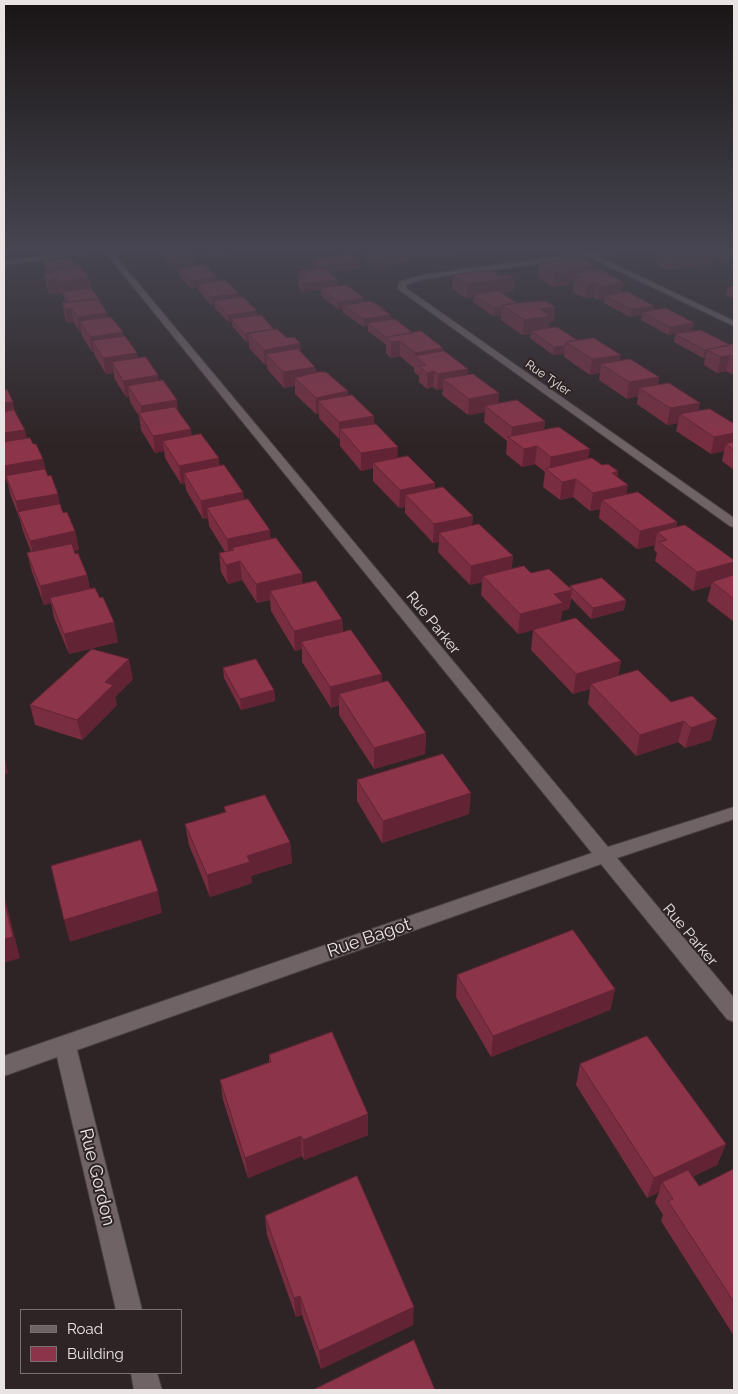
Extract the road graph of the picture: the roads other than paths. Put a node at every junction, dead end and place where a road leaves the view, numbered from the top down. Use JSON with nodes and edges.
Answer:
{"nodes":[{"id":1,"x":161,"y":317,"type":"edge"},
{"id":2,"x":442,"y":317,"type":"edge"},
{"id":3,"x":720,"y":317,"type":"edge"},
{"id":4,"x":734,"y":324,"type":"edge"},
{"id":5,"x":734,"y":523,"type":"edge"},
{"id":6,"x":734,"y":812,"type":"edge"},
{"id":7,"x":603,"y":856,"type":"junction"},
{"id":8,"x":734,"y":1013,"type":"edge"},
{"id":9,"x":65,"y":1044,"type":"junction"},
{"id":10,"x":4,"y":1066,"type":"edge"},
{"id":11,"x":129,"y":1309,"type":"edge"},
{"id":12,"x":144,"y":1374,"type":"edge"},
{"id":13,"x":148,"y":1390,"type":"edge"}],
"edges":[{"from":1,"to":7,"type":"street","name":"Rue Parker"},
{"from":2,"to":5,"type":"street","name":"Rue Tyler"},
{"from":3,"to":4,"type":"street"},
{"from":6,"to":7,"type":"street","name":"Rue Bagot"},
{"from":7,"to":8,"type":"street","name":"Rue Parker"},
{"from":7,"to":9,"type":"street","name":"Rue Bagot"},
{"from":9,"to":10,"type":"street","name":"Rue Bagot"},
{"from":9,"to":11,"type":"street","name":"Rue Gordon"},
{"from":12,"to":13,"type":"street"}]}
